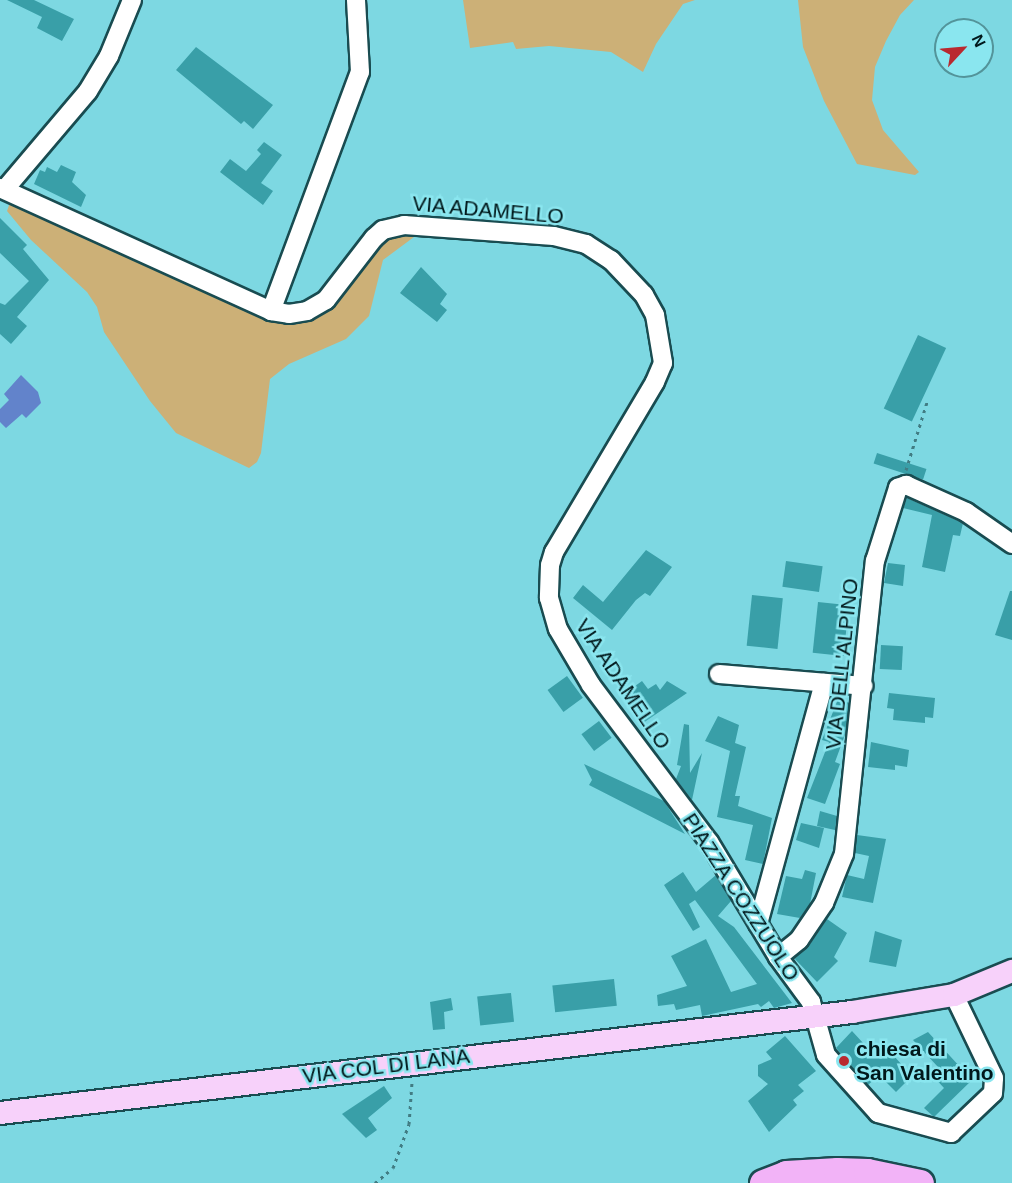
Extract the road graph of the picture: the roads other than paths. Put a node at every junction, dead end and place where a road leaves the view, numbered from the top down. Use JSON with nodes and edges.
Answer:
{"nodes":[{"id":1,"x":132,"y":0,"type":"edge"},
{"id":2,"x":356,"y":0,"type":"edge"},
{"id":3,"x":2,"y":188,"type":"edge"},
{"id":4,"x":271,"y":311,"type":"junction"},
{"id":5,"x":1012,"y":544,"type":"edge"},
{"id":6,"x":719,"y":674,"type":"dead end"},
{"id":7,"x":824,"y":683,"type":"junction"},
{"id":8,"x":864,"y":686,"type":"junction"},
{"id":9,"x":660,"y":780,"type":"joint"},
{"id":10,"x":758,"y":924,"type":"junction"},
{"id":11,"x":778,"y":957,"type":"junction"},
{"id":12,"x":1012,"y":971,"type":"edge"},
{"id":13,"x":954,"y":995,"type":"junction"},
{"id":14,"x":818,"y":1016,"type":"junction"},
{"id":15,"x":0,"y":1113,"type":"edge"},
{"id":16,"x":763,"y":1183,"type":"edge"},
{"id":17,"x":920,"y":1183,"type":"edge"}],
"edges":[{"from":1,"to":3,"type":"street"},
{"from":2,"to":4,"type":"street"},
{"from":3,"to":4,"type":"street","name":"VIA ADAMELLO"},
{"from":4,"to":9,"type":"street","name":"VIA ADAMELLO"},
{"from":5,"to":8,"type":"street","name":"VIA DELL'ALPINO"},
{"from":6,"to":7,"type":"street"},
{"from":7,"to":8,"type":"street"},
{"from":7,"to":10,"type":"street"},
{"from":8,"to":11,"type":"street","name":"VIA DELL'ALPINO"},
{"from":9,"to":10,"type":"street","name":"PIAZZA COZZUOLO"},
{"from":10,"to":11,"type":"street","name":"PIAZZA COZZUOLO"},
{"from":11,"to":14,"type":"street","name":"PIAZZA COZZUOLO"},
{"from":12,"to":13,"type":"main road"},
{"from":13,"to":14,"type":"main road"},
{"from":13,"to":14,"type":"street"},
{"from":14,"to":15,"type":"main road","name":"VIA COL DI LANA"},
{"from":16,"to":17,"type":"highway"}]}
